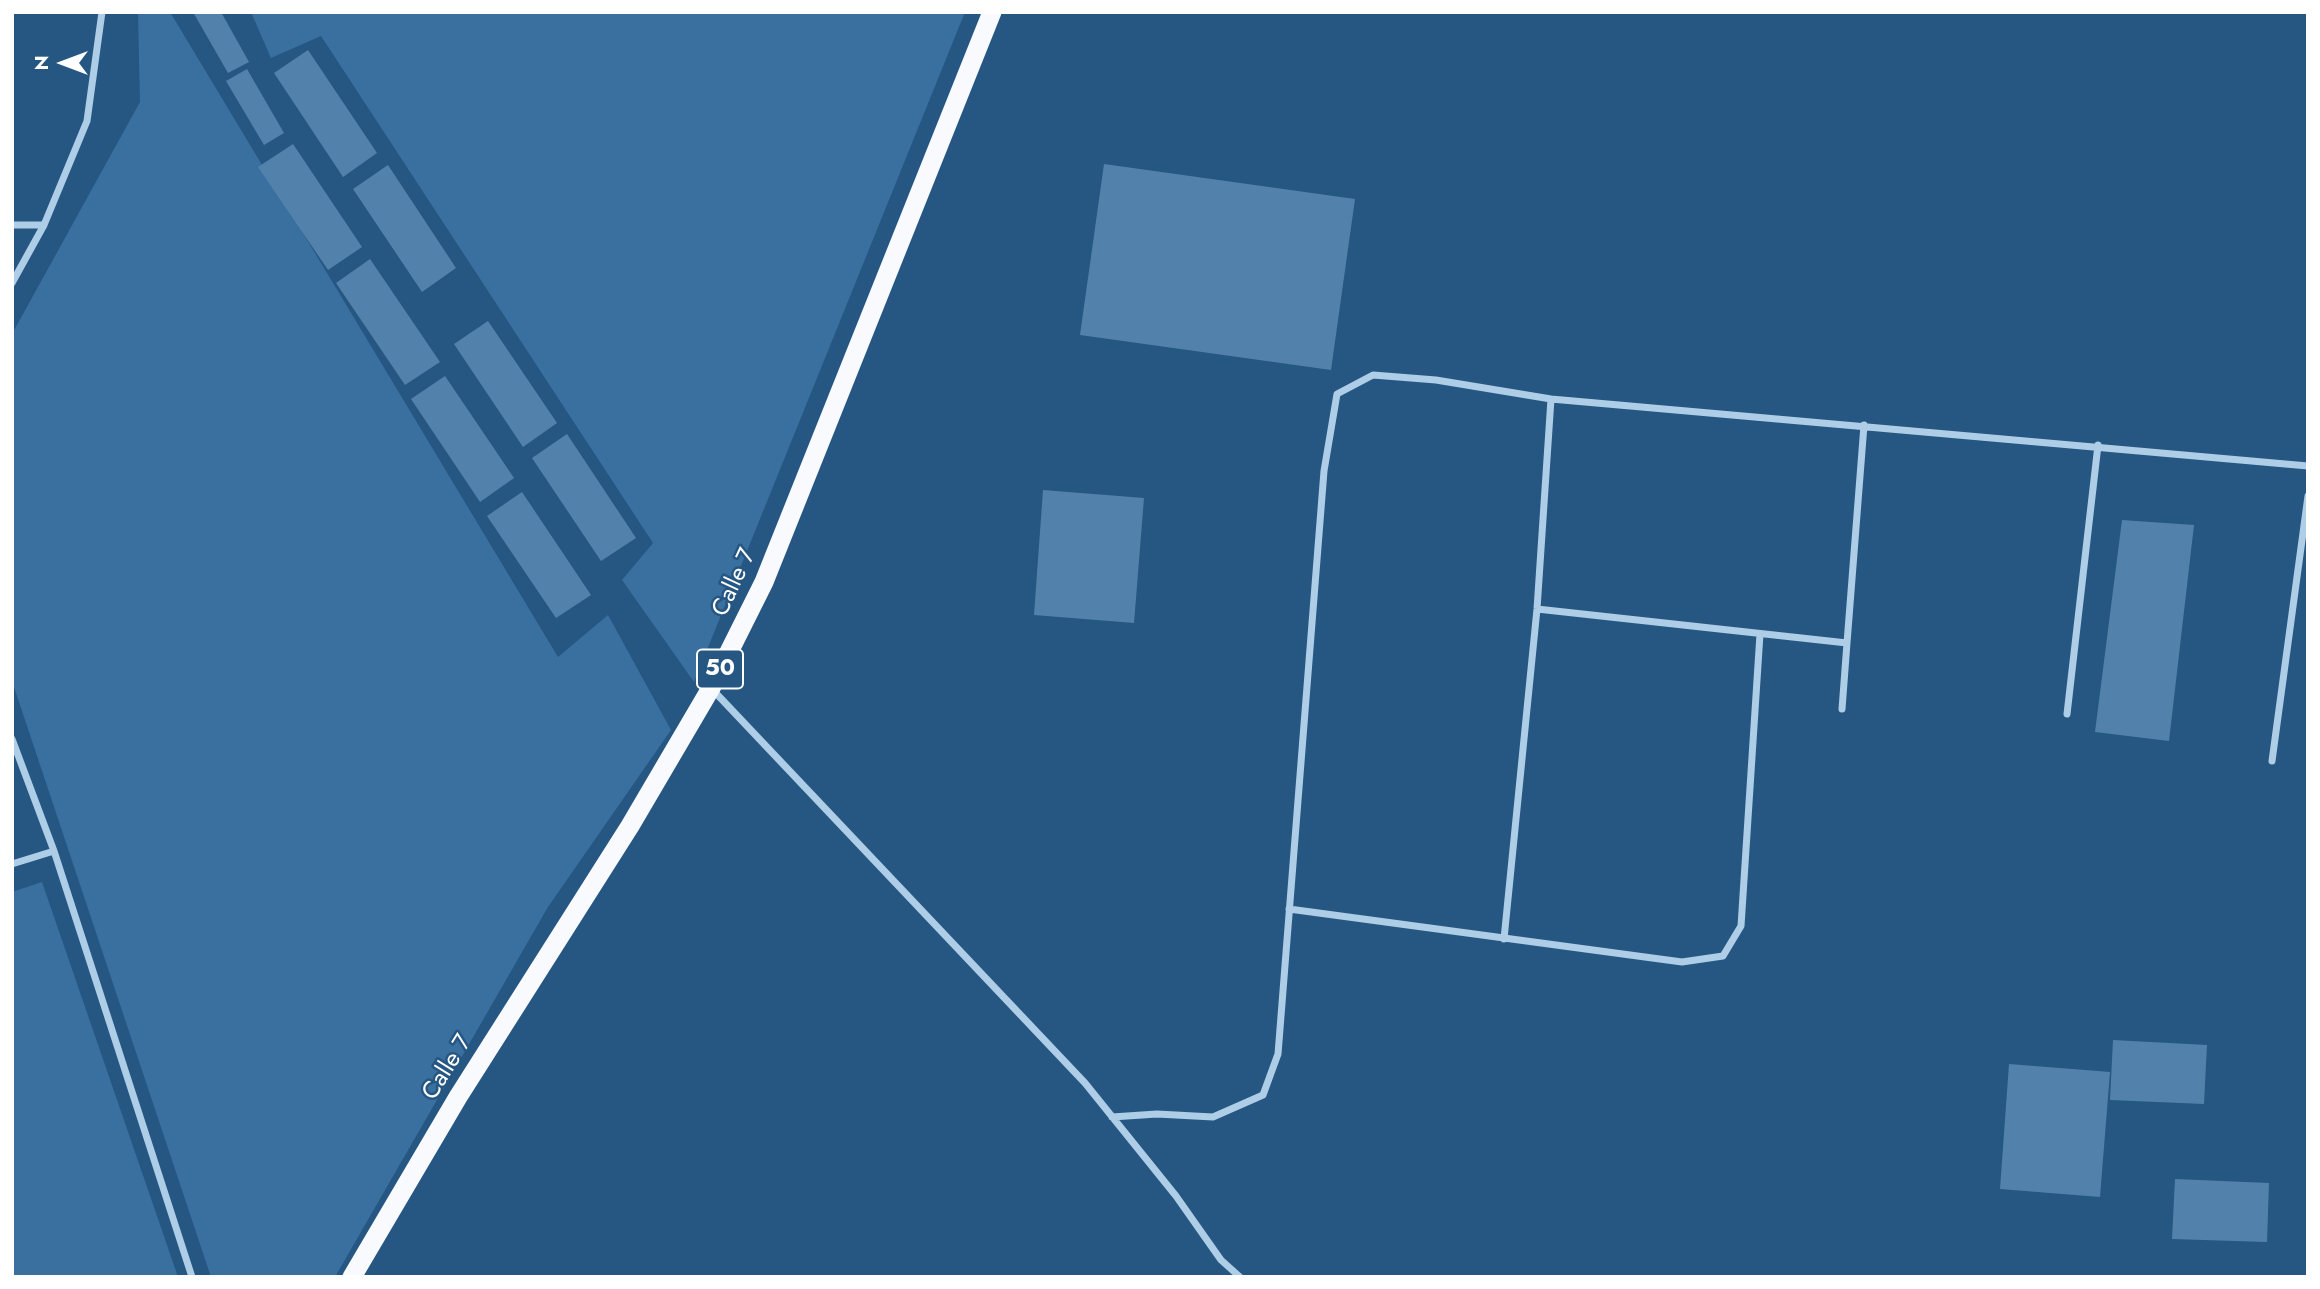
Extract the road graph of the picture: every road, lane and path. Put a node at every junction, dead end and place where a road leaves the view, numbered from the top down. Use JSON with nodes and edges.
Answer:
{"nodes":[{"id":1,"x":102,"y":12,"type":"edge"},
{"id":2,"x":992,"y":12,"type":"edge"},
{"id":3,"x":12,"y":225,"type":"edge"},
{"id":4,"x":44,"y":225,"type":"junction"},
{"id":5,"x":12,"y":283,"type":"edge"},
{"id":6,"x":1551,"y":399,"type":"junction"},
{"id":7,"x":1864,"y":425,"type":"junction"},
{"id":8,"x":2098,"y":445,"type":"junction"},
{"id":9,"x":2308,"y":466,"type":"edge"},
{"id":10,"x":2308,"y":496,"type":"edge"},
{"id":11,"x":1537,"y":609,"type":"junction"},
{"id":12,"x":1760,"y":634,"type":"junction"},
{"id":13,"x":1847,"y":643,"type":"junction"},
{"id":14,"x":711,"y":688,"type":"junction"},
{"id":15,"x":1842,"y":709,"type":"dead end"},
{"id":16,"x":2067,"y":715,"type":"dead end"},
{"id":17,"x":12,"y":738,"type":"edge"},
{"id":18,"x":2272,"y":761,"type":"dead end"},
{"id":19,"x":54,"y":851,"type":"junction"},
{"id":20,"x":12,"y":863,"type":"edge"},
{"id":21,"x":1289,"y":909,"type":"junction"},
{"id":22,"x":1504,"y":939,"type":"junction"},
{"id":23,"x":1112,"y":1117,"type":"junction"},
{"id":24,"x":192,"y":1277,"type":"edge"},
{"id":25,"x":352,"y":1277,"type":"edge"},
{"id":26,"x":1240,"y":1277,"type":"edge"}],
"edges":[{"from":1,"to":4,"type":"street"},
{"from":2,"to":14,"type":"highway","name":"Calle 7","number":"50"},
{"from":3,"to":4,"type":"street"},
{"from":4,"to":5,"type":"street"},
{"from":6,"to":7,"type":"street"},
{"from":6,"to":11,"type":"street"},
{"from":6,"to":21,"type":"street"},
{"from":7,"to":8,"type":"street"},
{"from":7,"to":13,"type":"street"},
{"from":8,"to":9,"type":"street"},
{"from":8,"to":16,"type":"street"},
{"from":10,"to":18,"type":"street"},
{"from":11,"to":12,"type":"street"},
{"from":11,"to":22,"type":"street"},
{"from":12,"to":13,"type":"street"},
{"from":12,"to":22,"type":"street"},
{"from":13,"to":15,"type":"street"},
{"from":14,"to":23,"type":"street"},
{"from":14,"to":25,"type":"highway","name":"Calle 7","number":"50"},
{"from":17,"to":19,"type":"street"},
{"from":19,"to":20,"type":"street"},
{"from":19,"to":24,"type":"street"},
{"from":21,"to":22,"type":"street"},
{"from":21,"to":23,"type":"street"},
{"from":23,"to":26,"type":"street"}]}
